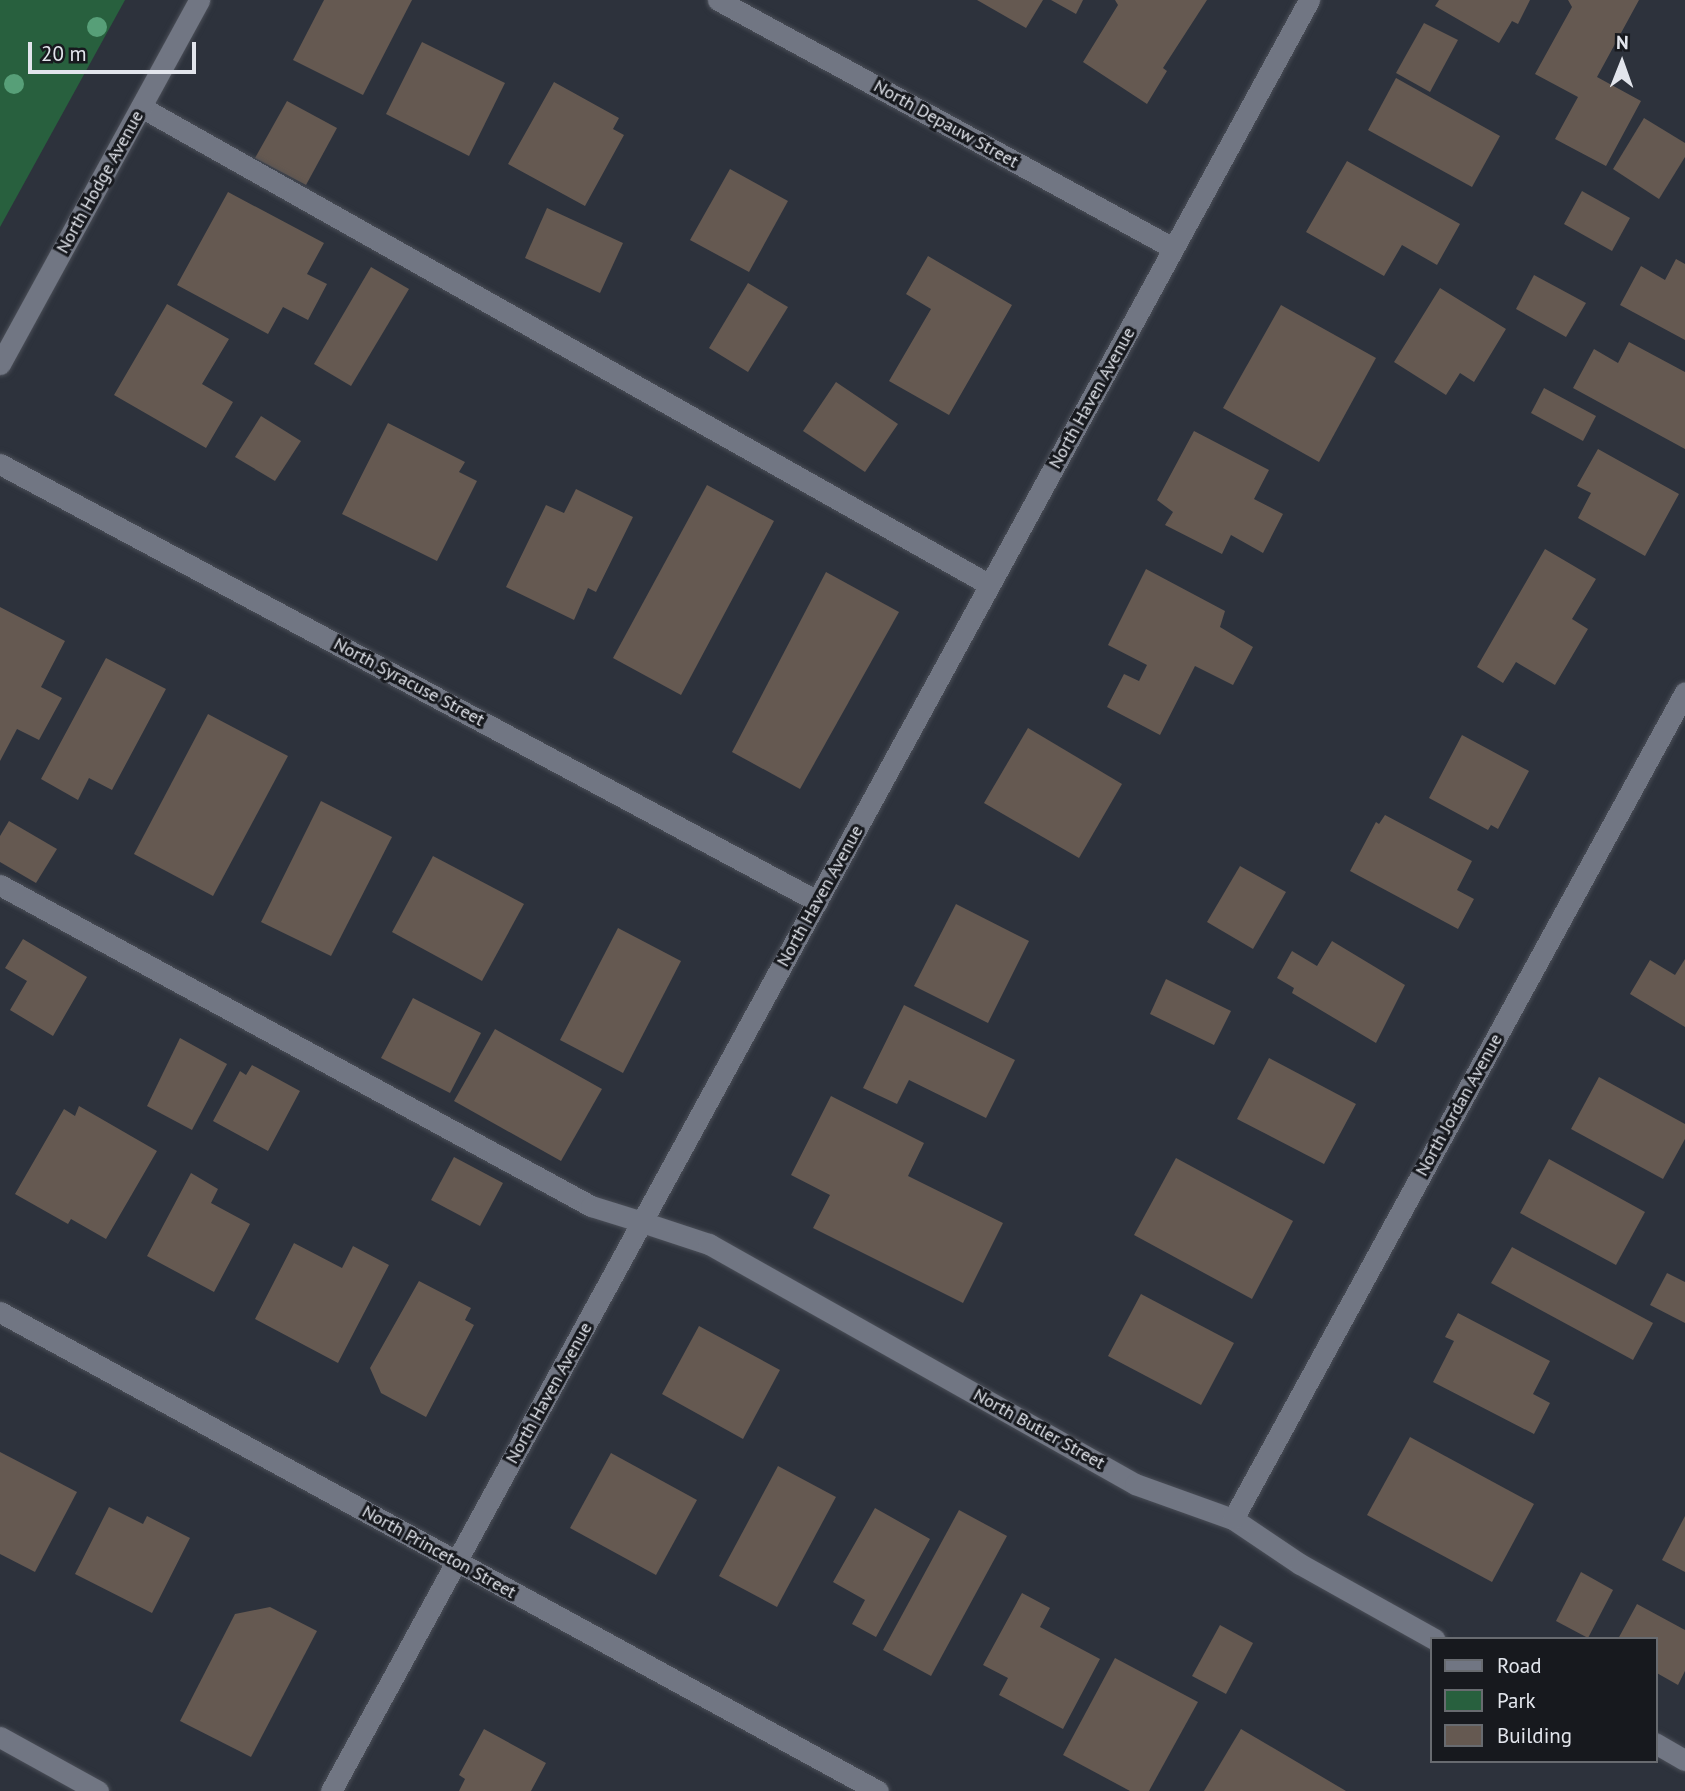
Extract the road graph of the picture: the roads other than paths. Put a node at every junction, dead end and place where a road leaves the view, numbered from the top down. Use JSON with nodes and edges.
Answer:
{"nodes":[{"id":1,"x":199,"y":0,"type":"edge"},
{"id":2,"x":718,"y":0,"type":"edge"},
{"id":3,"x":1309,"y":0,"type":"edge"},
{"id":4,"x":141,"y":107,"type":"junction"},
{"id":5,"x":1173,"y":248,"type":"junction"},
{"id":6,"x":0,"y":365,"type":"edge"},
{"id":7,"x":0,"y":464,"type":"edge"},
{"id":8,"x":990,"y":585,"type":"junction"},
{"id":9,"x":1685,"y":692,"type":"edge"},
{"id":10,"x":0,"y":885,"type":"edge"},
{"id":11,"x":817,"y":901,"type":"junction"},
{"id":12,"x":642,"y":1222,"type":"junction"},
{"id":13,"x":0,"y":1312,"type":"edge"},
{"id":14,"x":1233,"y":1519,"type":"junction"},
{"id":15,"x":457,"y":1562,"type":"junction"},
{"id":16,"x":1430,"y":1637,"type":"edge"},
{"id":17,"x":0,"y":1737,"type":"edge"},
{"id":18,"x":1657,"y":1744,"type":"edge"},
{"id":19,"x":1685,"y":1760,"type":"edge"},
{"id":20,"x":98,"y":1791,"type":"edge"},
{"id":21,"x":331,"y":1791,"type":"edge"},
{"id":22,"x":878,"y":1791,"type":"edge"}],
"edges":[{"from":1,"to":4,"type":"street","name":"North Hodge Avenue"},
{"from":2,"to":5,"type":"street","name":"North Depauw Street"},
{"from":3,"to":5,"type":"street","name":"North Haven Avenue"},
{"from":4,"to":6,"type":"street","name":"North Hodge Avenue"},
{"from":4,"to":8,"type":"street"},
{"from":5,"to":8,"type":"street","name":"North Haven Avenue"},
{"from":7,"to":11,"type":"street","name":"North Syracuse Street"},
{"from":8,"to":11,"type":"street","name":"North Haven Avenue"},
{"from":9,"to":14,"type":"street","name":"North Jordan Avenue"},
{"from":10,"to":12,"type":"street","name":"North Butler Street"},
{"from":11,"to":12,"type":"street","name":"North Haven Avenue"},
{"from":12,"to":14,"type":"street","name":"North Butler Street"},
{"from":12,"to":15,"type":"street","name":"North Haven Avenue"},
{"from":13,"to":15,"type":"street","name":"North Princeton Street"},
{"from":14,"to":16,"type":"street","name":"North Butler Street"},
{"from":15,"to":21,"type":"street","name":"North Haven Avenue"},
{"from":15,"to":22,"type":"street","name":"North Princeton Street"},
{"from":17,"to":20,"type":"street"},
{"from":18,"to":19,"type":"street"}]}
